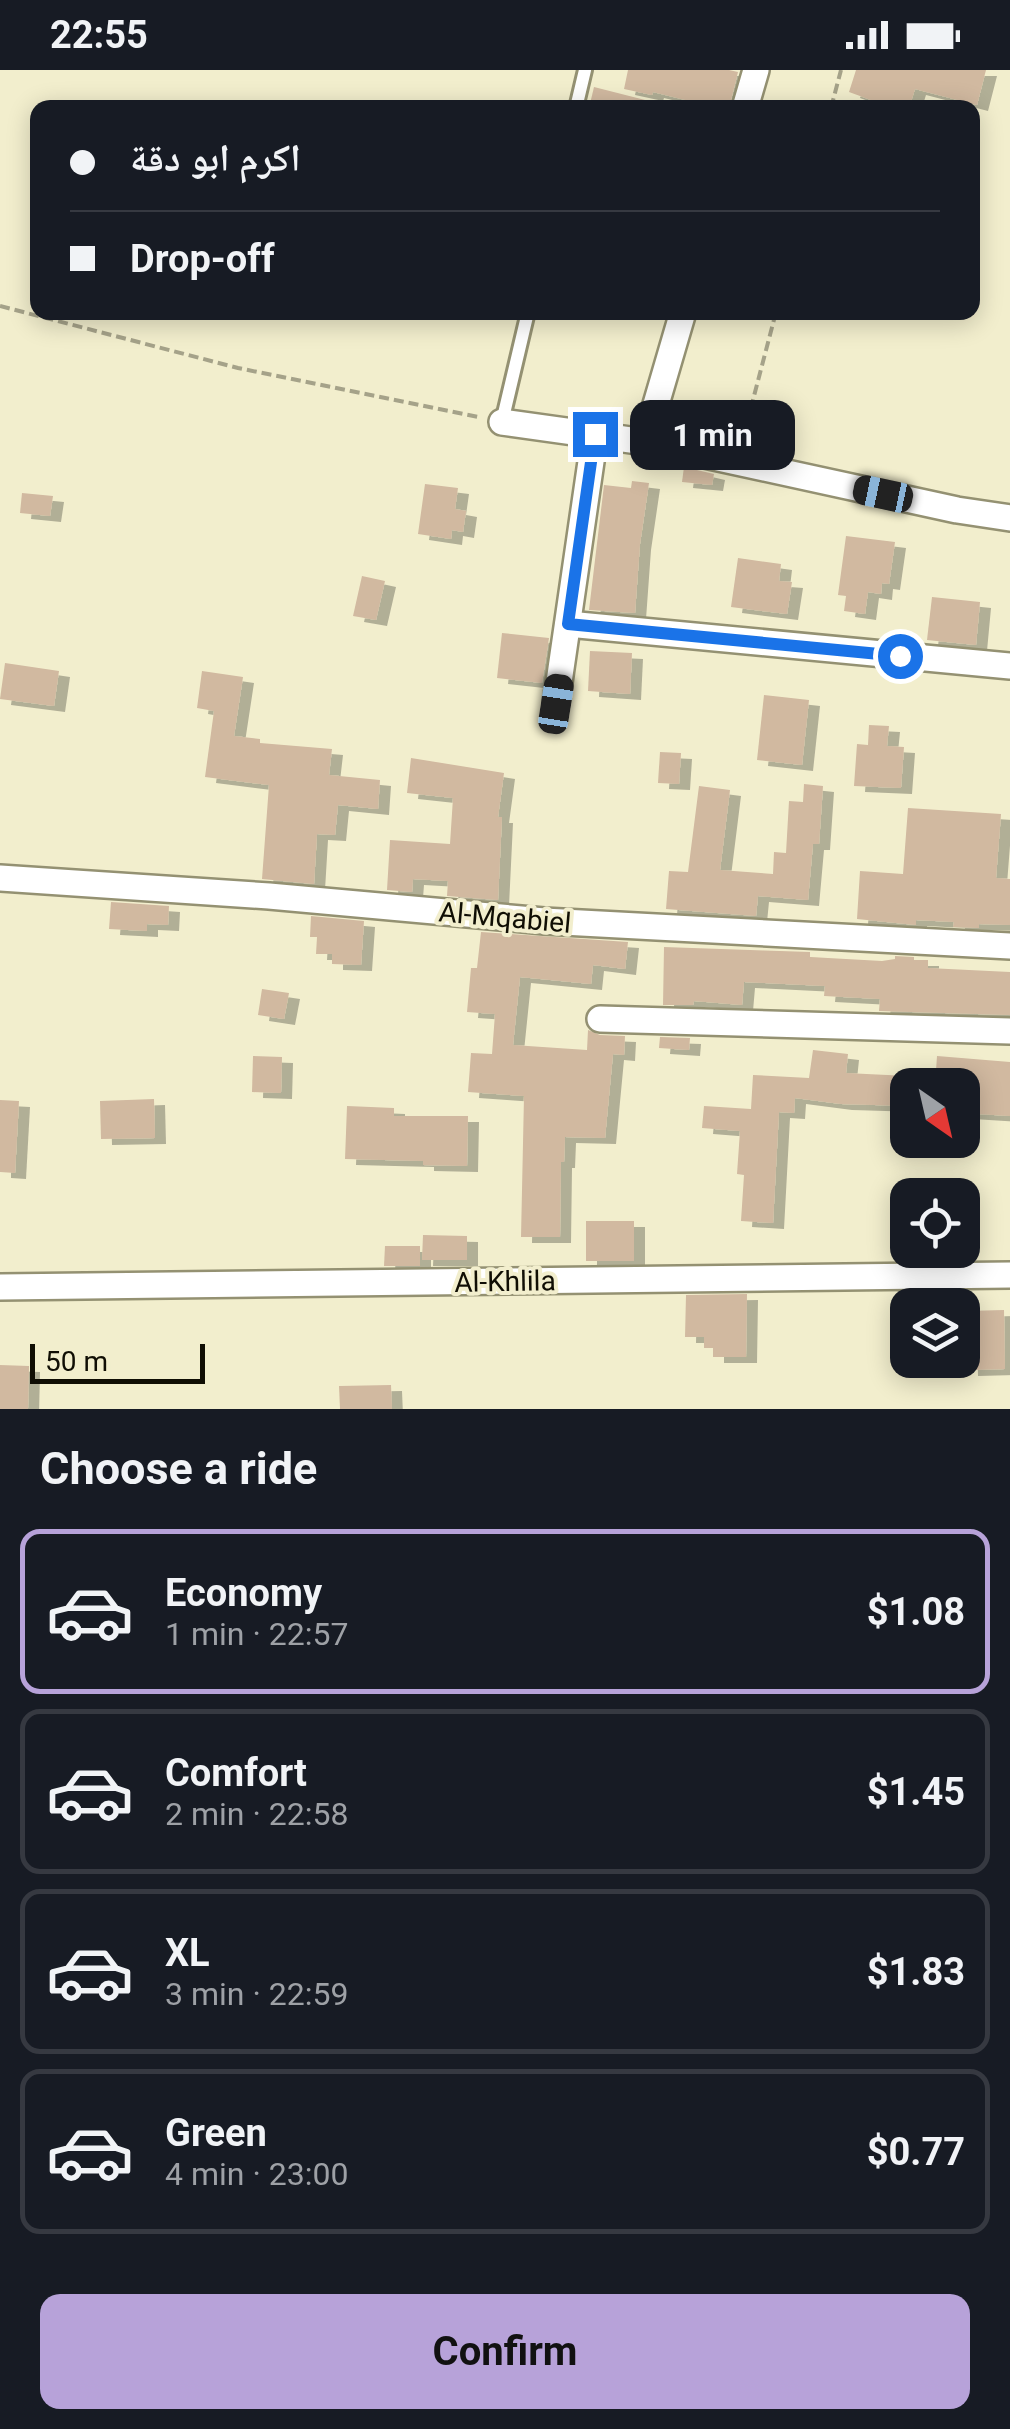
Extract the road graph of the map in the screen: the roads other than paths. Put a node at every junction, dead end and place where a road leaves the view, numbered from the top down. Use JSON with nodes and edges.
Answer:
{"nodes":[{"id":1,"x":585,"y":70,"type":"edge"},
{"id":2,"x":756,"y":70,"type":"edge"},
{"id":3,"x":578,"y":100,"type":"edge"},
{"id":4,"x":747,"y":100,"type":"edge"},
{"id":5,"x":526,"y":320,"type":"edge"},
{"id":6,"x":682,"y":320,"type":"edge"},
{"id":7,"x":502,"y":422,"type":"joint"},
{"id":8,"x":595,"y":434,"type":"junction"},
{"id":9,"x":645,"y":442,"type":"junction"},
{"id":10,"x":1010,"y":518,"type":"edge"},
{"id":11,"x":568,"y":624,"type":"junction"},
{"id":12,"x":1010,"y":666,"type":"edge"},
{"id":13,"x":556,"y":704,"type":"dead end"},
{"id":14,"x":0,"y":878,"type":"edge"},
{"id":15,"x":1010,"y":946,"type":"edge"},
{"id":16,"x":600,"y":1019,"type":"dead end"},
{"id":17,"x":1010,"y":1031,"type":"edge"},
{"id":18,"x":1010,"y":1276,"type":"edge"},
{"id":19,"x":0,"y":1287,"type":"edge"}],
"edges":[{"from":1,"to":3,"type":"lane"},
{"from":2,"to":4,"type":"street"},
{"from":5,"to":7,"type":"lane"},
{"from":6,"to":9,"type":"street"},
{"from":7,"to":8,"type":"street"},
{"from":8,"to":9,"type":"street"},
{"from":8,"to":11,"type":"street"},
{"from":9,"to":10,"type":"street"},
{"from":11,"to":12,"type":"street"},
{"from":11,"to":13,"type":"street"},
{"from":14,"to":15,"type":"street","name":"Al-Mqabiel"},
{"from":16,"to":17,"type":"street"},
{"from":18,"to":19,"type":"street","name":"Al-Khlila"}]}
